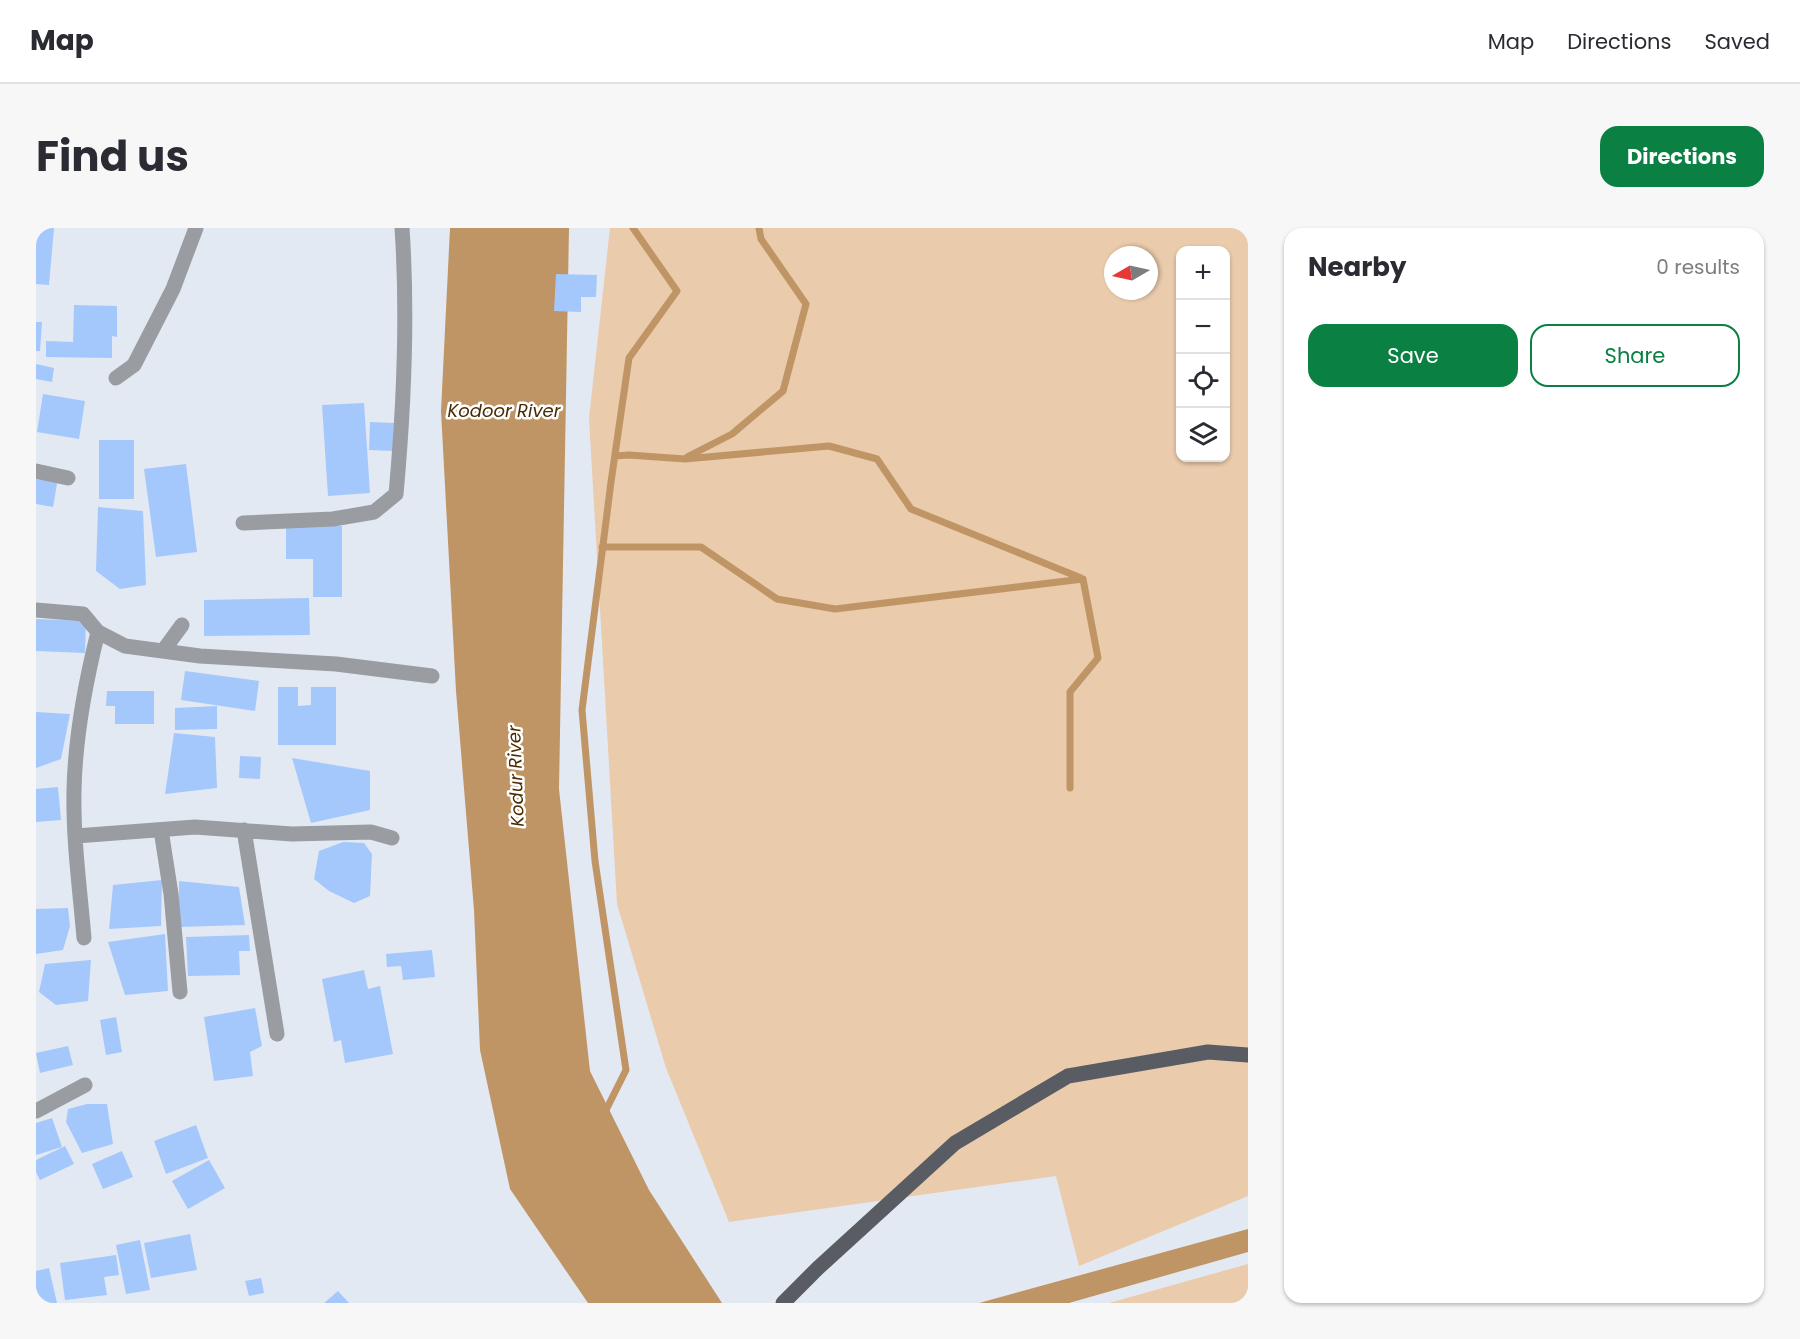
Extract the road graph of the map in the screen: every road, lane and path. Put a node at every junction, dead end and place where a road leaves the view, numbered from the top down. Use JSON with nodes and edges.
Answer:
{"nodes":[{"id":1,"x":196,"y":228,"type":"edge"},
{"id":2,"x":402,"y":228,"type":"edge"},
{"id":3,"x":116,"y":378,"type":"dead end"},
{"id":4,"x":36,"y":471,"type":"edge"},
{"id":5,"x":68,"y":478,"type":"dead end"},
{"id":6,"x":243,"y":523,"type":"dead end"},
{"id":7,"x":36,"y":610,"type":"edge"},
{"id":8,"x":182,"y":625,"type":"dead end"},
{"id":9,"x":98,"y":632,"type":"junction"},
{"id":10,"x":163,"y":651,"type":"junction"},
{"id":11,"x":432,"y":676,"type":"dead end"},
{"id":12,"x":162,"y":830,"type":"junction"},
{"id":13,"x":244,"y":830,"type":"junction"},
{"id":14,"x":76,"y":836,"type":"junction"},
{"id":15,"x":392,"y":838,"type":"dead end"},
{"id":16,"x":84,"y":938,"type":"dead end"},
{"id":17,"x":180,"y":992,"type":"dead end"},
{"id":18,"x":277,"y":1034,"type":"dead end"},
{"id":19,"x":1248,"y":1055,"type":"edge"},
{"id":20,"x":86,"y":1085,"type":"dead end"},
{"id":21,"x":36,"y":1111,"type":"edge"},
{"id":22,"x":783,"y":1303,"type":"edge"}],
"edges":[{"from":1,"to":3,"type":"street"},
{"from":2,"to":6,"type":"street"},
{"from":4,"to":5,"type":"street"},
{"from":7,"to":9,"type":"street"},
{"from":8,"to":10,"type":"street"},
{"from":9,"to":10,"type":"street"},
{"from":9,"to":14,"type":"street"},
{"from":10,"to":11,"type":"street"},
{"from":12,"to":13,"type":"street"},
{"from":12,"to":14,"type":"street"},
{"from":12,"to":17,"type":"street"},
{"from":13,"to":15,"type":"street"},
{"from":13,"to":18,"type":"street"},
{"from":14,"to":16,"type":"street"},
{"from":19,"to":22,"type":"main road"},
{"from":20,"to":21,"type":"street"}]}
